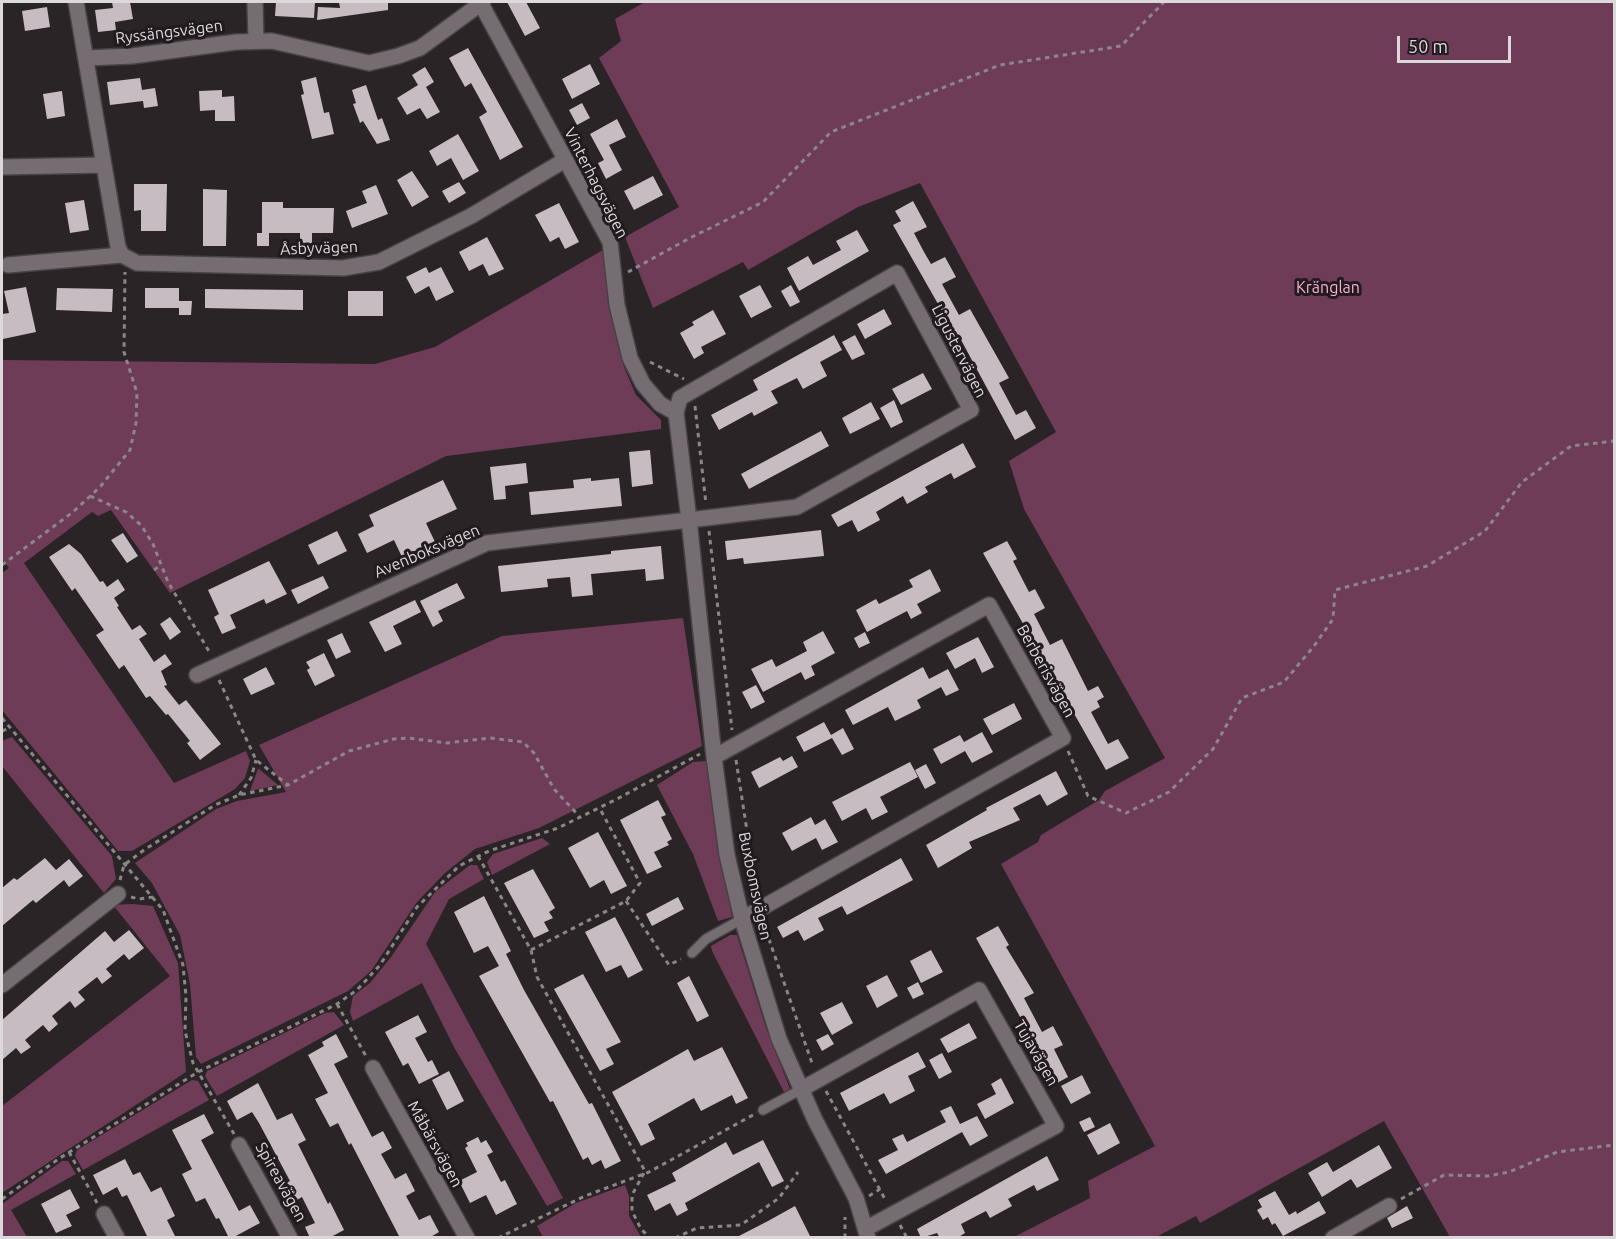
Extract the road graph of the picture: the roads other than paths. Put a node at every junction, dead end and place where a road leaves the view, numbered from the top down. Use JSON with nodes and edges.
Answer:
{"nodes":[{"id":1,"x":76,"y":2,"type":"edge"},
{"id":2,"x":255,"y":2,"type":"edge"},
{"id":3,"x":481,"y":2,"type":"edge"},
{"id":4,"x":256,"y":41,"type":"junction"},
{"id":5,"x":86,"y":58,"type":"junction"},
{"id":6,"x":565,"y":160,"type":"junction"},
{"id":7,"x":104,"y":165,"type":"junction"},
{"id":8,"x":2,"y":167,"type":"edge"},
{"id":9,"x":127,"y":258,"type":"junction"},
{"id":10,"x":8,"y":265,"type":"dead end"},
{"id":11,"x":675,"y":413,"type":"junction"},
{"id":12,"x":689,"y":520,"type":"junction"},
{"id":13,"x":197,"y":675,"type":"dead end"},
{"id":14,"x":713,"y":752,"type":"junction"},
{"id":15,"x":118,"y":894,"type":"road end"},
{"id":16,"x":742,"y":919,"type":"junction"},
{"id":17,"x":692,"y":953,"type":"road end"},
{"id":18,"x":2,"y":985,"type":"edge"},
{"id":19,"x":373,"y":1068,"type":"road end"},
{"id":20,"x":800,"y":1090,"type":"junction"},
{"id":21,"x":763,"y":1110,"type":"road end"},
{"id":22,"x":239,"y":1145,"type":"road end"},
{"id":23,"x":1389,"y":1206,"type":"road end"},
{"id":24,"x":104,"y":1214,"type":"road end"},
{"id":25,"x":1354,"y":1232,"type":"edge"},
{"id":26,"x":868,"y":1233,"type":"edge"},
{"id":27,"x":117,"y":1238,"type":"edge"},
{"id":28,"x":290,"y":1238,"type":"edge"},
{"id":29,"x":467,"y":1238,"type":"edge"},
{"id":30,"x":1333,"y":1238,"type":"edge"}],
"edges":[{"from":1,"to":5,"type":"street"},
{"from":2,"to":4,"type":"street"},
{"from":3,"to":4,"type":"street","name":"Ryssängsvägen"},
{"from":3,"to":6,"type":"street","name":"Vinterhagsvägen"},
{"from":4,"to":5,"type":"street","name":"Ryssängsvägen"},
{"from":5,"to":7,"type":"street"},
{"from":6,"to":9,"type":"street","name":"Åsbyvägen"},
{"from":6,"to":11,"type":"street","name":"Vinterhagsvägen"},
{"from":7,"to":8,"type":"street"},
{"from":7,"to":9,"type":"street"},
{"from":9,"to":10,"type":"street","name":"Åsbyvägen"},
{"from":11,"to":12,"type":"street"},
{"from":11,"to":12,"type":"street","name":"Ligustervägen"},
{"from":12,"to":13,"type":"street","name":"Avenboksvägen"},
{"from":12,"to":14,"type":"street","name":"Buxbomsvägen"},
{"from":14,"to":16,"type":"street","name":"Buxbomsvägen"},
{"from":14,"to":16,"type":"street","name":"Berberisvägen"},
{"from":15,"to":18,"type":"street"},
{"from":16,"to":17,"type":"lane"},
{"from":16,"to":20,"type":"street","name":"Buxbomsvägen"},
{"from":19,"to":29,"type":"street","name":"Måbärsvägen"},
{"from":20,"to":21,"type":"lane"},
{"from":20,"to":26,"type":"street","name":"Buxbomsvägen"},
{"from":20,"to":26,"type":"street","name":"Tujavägen"},
{"from":22,"to":28,"type":"street","name":"Spireavägen"},
{"from":23,"to":25,"type":"street"},
{"from":24,"to":27,"type":"street"},
{"from":25,"to":30,"type":"street"}]}
